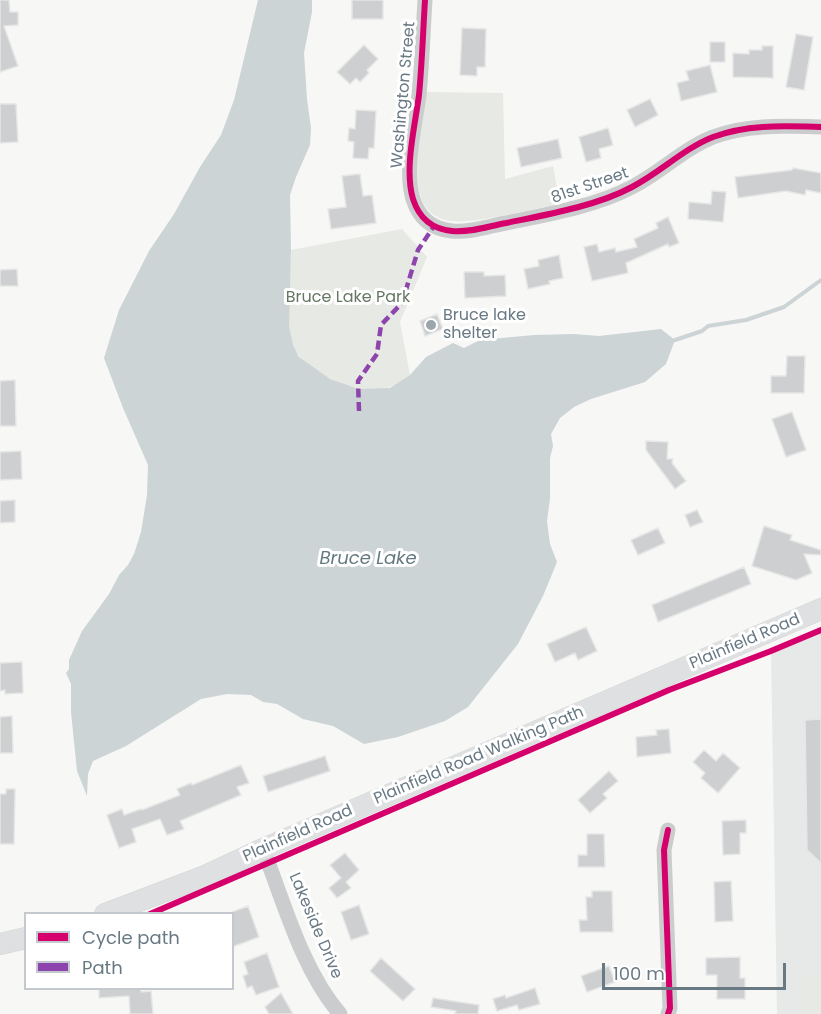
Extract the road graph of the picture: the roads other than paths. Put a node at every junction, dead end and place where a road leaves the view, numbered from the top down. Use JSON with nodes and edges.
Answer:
{"nodes":[{"id":1,"x":425,"y":0,"type":"edge"},
{"id":2,"x":821,"y":127,"type":"edge"},
{"id":3,"x":428,"y":222,"type":"joint"},
{"id":4,"x":821,"y":609,"type":"edge"},
{"id":5,"x":668,"y":830,"type":"dead end"},
{"id":6,"x":264,"y":849,"type":"junction"},
{"id":7,"x":110,"y":912,"type":"edge"},
{"id":8,"x":24,"y":938,"type":"edge"},
{"id":9,"x":0,"y":944,"type":"edge"},
{"id":10,"x":340,"y":1014,"type":"edge"},
{"id":11,"x":668,"y":1014,"type":"edge"}],
"edges":[{"from":1,"to":3,"type":"street","name":"Washington Street"},
{"from":2,"to":3,"type":"street","name":"81st Street"},
{"from":4,"to":6,"type":"main road","name":"Plainfield Road"},
{"from":5,"to":11,"type":"street"},
{"from":6,"to":7,"type":"main road","name":"Plainfield Road"},
{"from":6,"to":10,"type":"street","name":"Lakeside Drive"},
{"from":8,"to":9,"type":"main road"}]}
